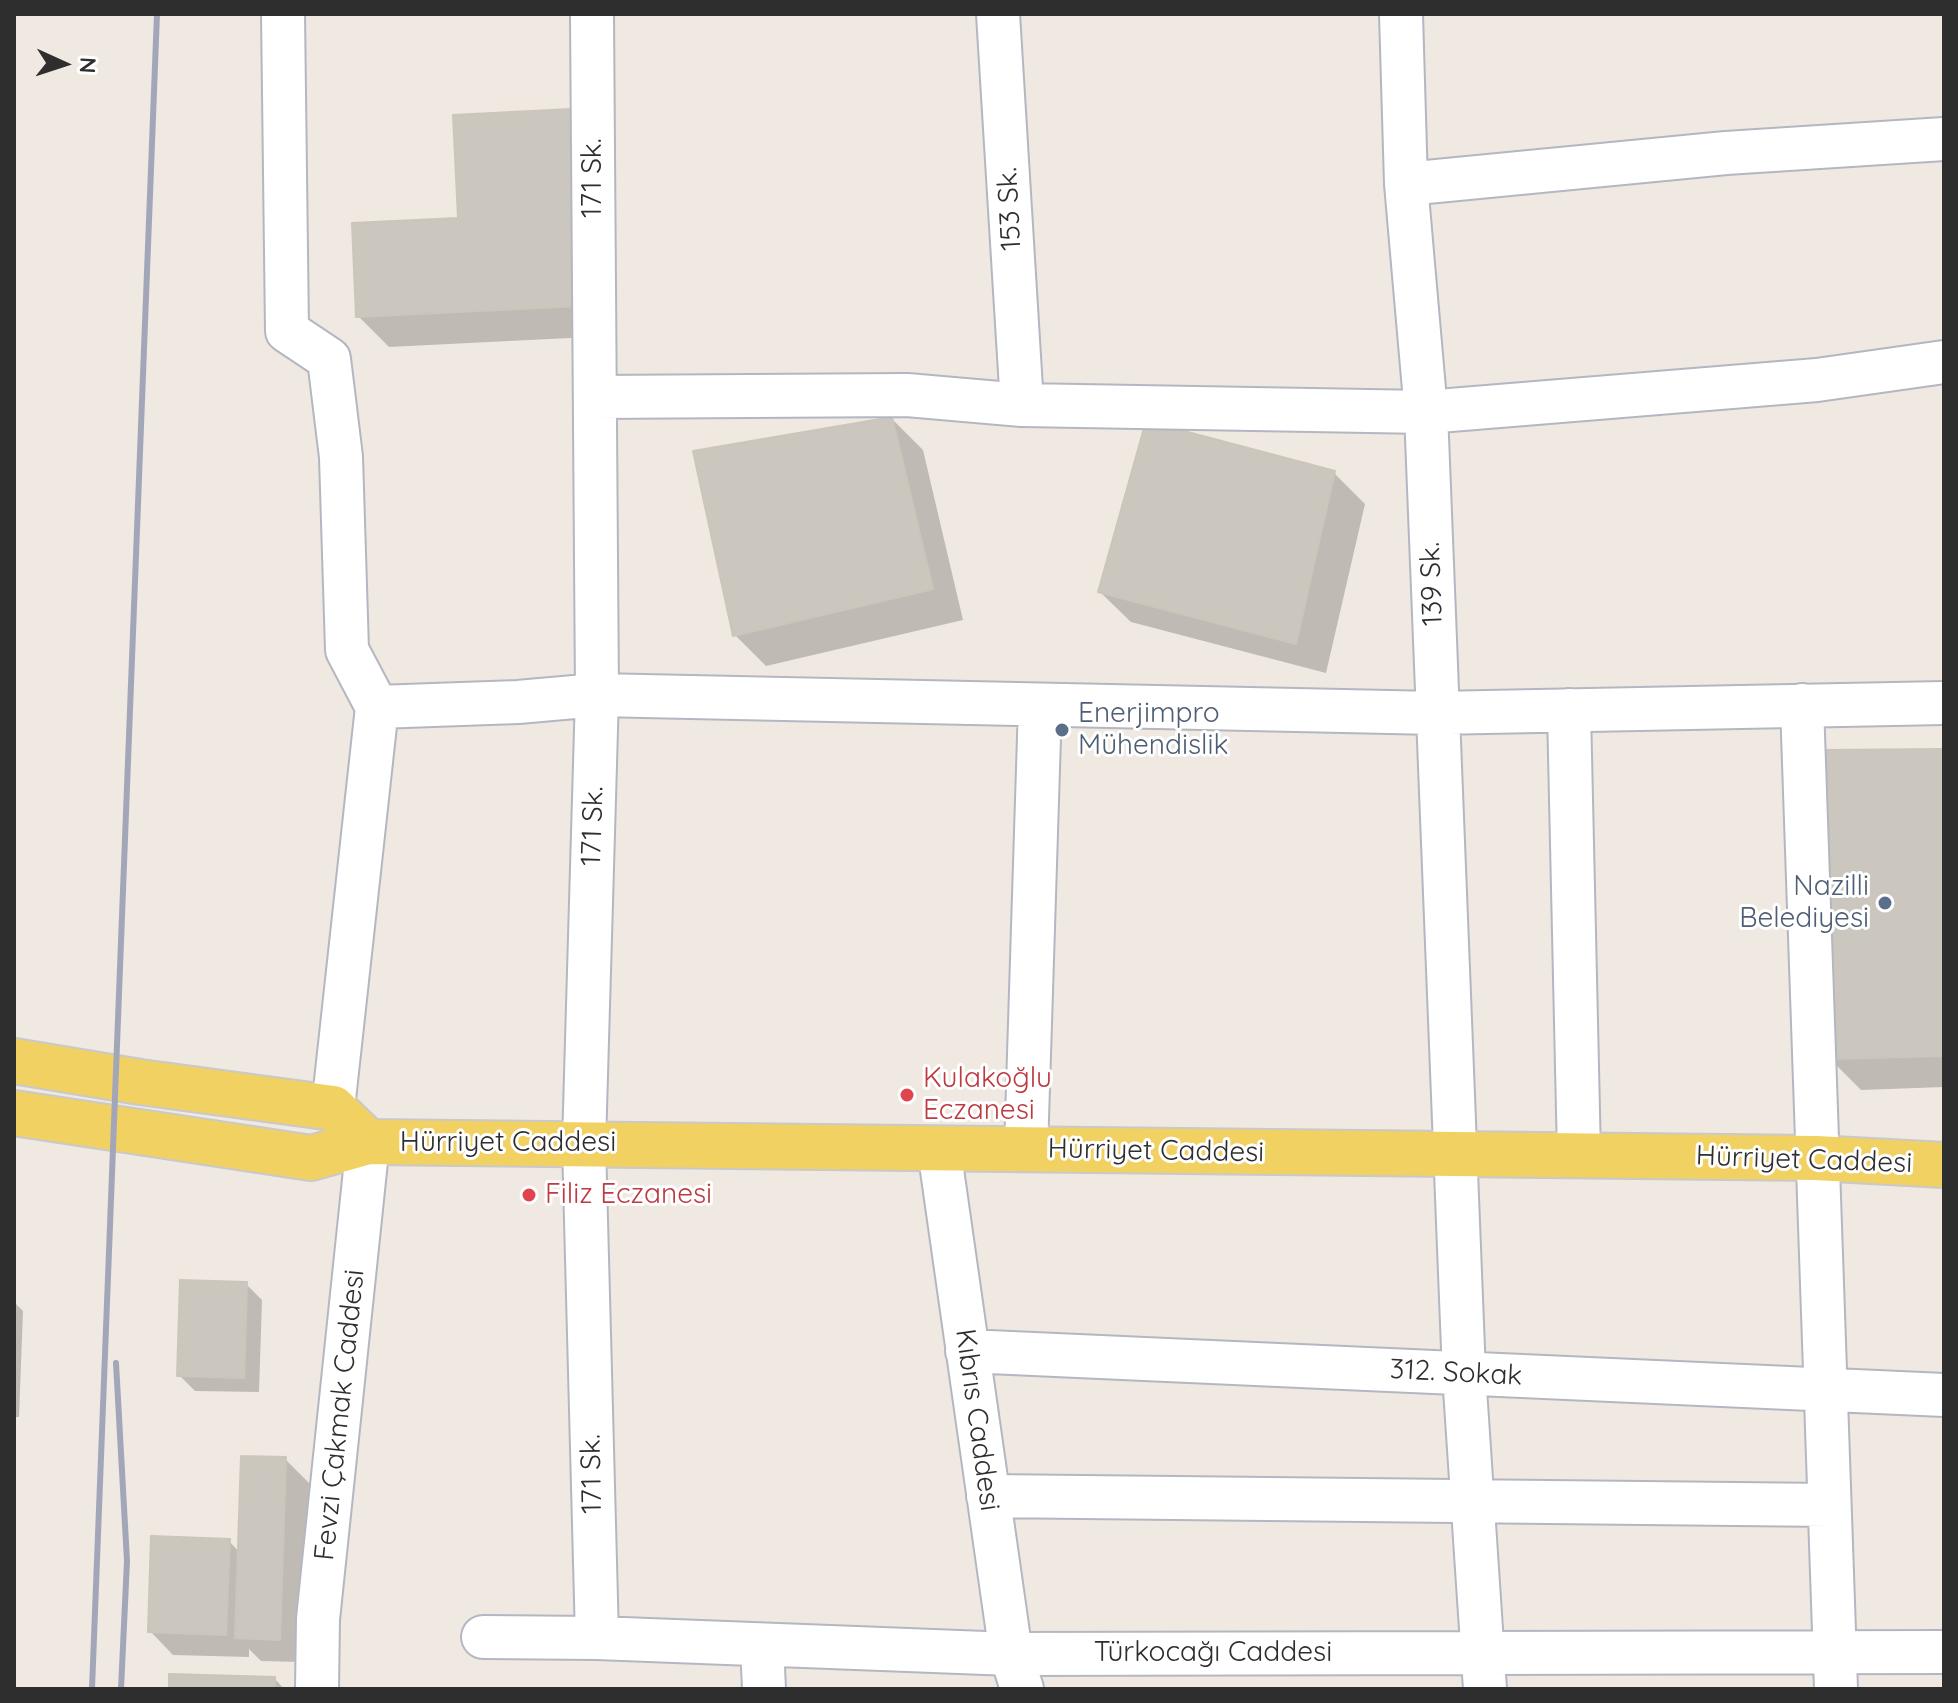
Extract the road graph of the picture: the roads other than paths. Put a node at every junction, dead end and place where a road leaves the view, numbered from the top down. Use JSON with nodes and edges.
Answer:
{"nodes":[{"id":1,"x":283,"y":14,"type":"edge"},
{"id":2,"x":592,"y":14,"type":"edge"},
{"id":3,"x":998,"y":14,"type":"edge"},
{"id":4,"x":1401,"y":14,"type":"edge"},
{"id":5,"x":1944,"y":139,"type":"edge"},
{"id":6,"x":1406,"y":184,"type":"junction"},
{"id":7,"x":1944,"y":362,"type":"edge"},
{"id":8,"x":595,"y":397,"type":"junction"},
{"id":9,"x":1022,"y":405,"type":"junction"},
{"id":10,"x":1426,"y":412,"type":"junction"},
{"id":11,"x":597,"y":695,"type":"junction"},
{"id":12,"x":1944,"y":703,"type":"edge"},
{"id":13,"x":1040,"y":705,"type":"junction"},
{"id":14,"x":1802,"y":705,"type":"junction"},
{"id":15,"x":377,"y":707,"type":"junction"},
{"id":16,"x":1569,"y":710,"type":"junction"},
{"id":17,"x":1436,"y":713,"type":"junction"},
{"id":18,"x":14,"y":1061,"type":"edge"},
{"id":19,"x":333,"y":1108,"type":"junction"},
{"id":20,"x":14,"y":1113,"type":"edge"},
{"id":21,"x":368,"y":1142,"type":"junction"},
{"id":22,"x":584,"y":1144,"type":"junction"},
{"id":23,"x":939,"y":1149,"type":"junction"},
{"id":24,"x":1026,"y":1150,"type":"junction"},
{"id":25,"x":1456,"y":1154,"type":"junction"},
{"id":26,"x":1579,"y":1156,"type":"junction"},
{"id":27,"x":1816,"y":1158,"type":"junction"},
{"id":28,"x":1944,"y":1165,"type":"edge"},
{"id":29,"x":967,"y":1351,"type":"junction"},
{"id":30,"x":1464,"y":1374,"type":"junction"},
{"id":31,"x":1825,"y":1390,"type":"junction"},
{"id":32,"x":1944,"y":1395,"type":"edge"},
{"id":33,"x":988,"y":1496,"type":"junction"},
{"id":34,"x":1473,"y":1501,"type":"junction"},
{"id":35,"x":1829,"y":1505,"type":"junction"},
{"id":36,"x":483,"y":1637,"type":"dead end"},
{"id":37,"x":597,"y":1638,"type":"junction"},
{"id":38,"x":762,"y":1645,"type":"junction"},
{"id":39,"x":1944,"y":1652,"type":"edge"},
{"id":40,"x":1016,"y":1671,"type":"edge"},
{"id":41,"x":1484,"y":1671,"type":"edge"},
{"id":42,"x":1836,"y":1671,"type":"edge"},
{"id":43,"x":317,"y":1689,"type":"edge"},
{"id":44,"x":764,"y":1689,"type":"edge"}],
"edges":[{"from":1,"to":15,"type":"street"},
{"from":2,"to":8,"type":"street","name":"171 Sk."},
{"from":3,"to":9,"type":"street","name":"153 Sk."},
{"from":4,"to":6,"type":"street","name":"139 Sk."},
{"from":5,"to":6,"type":"street"},
{"from":6,"to":10,"type":"street","name":"139 Sk."},
{"from":7,"to":10,"type":"street"},
{"from":8,"to":9,"type":"street"},
{"from":8,"to":11,"type":"street","name":"171 Sk."},
{"from":9,"to":10,"type":"street"},
{"from":10,"to":17,"type":"street","name":"139 Sk."},
{"from":11,"to":13,"type":"street"},
{"from":11,"to":15,"type":"street"},
{"from":11,"to":22,"type":"street","name":"171 Sk."},
{"from":12,"to":14,"type":"street"},
{"from":13,"to":17,"type":"street"},
{"from":13,"to":24,"type":"street"},
{"from":14,"to":16,"type":"street"},
{"from":14,"to":27,"type":"street"},
{"from":15,"to":19,"type":"street"},
{"from":16,"to":17,"type":"street"},
{"from":16,"to":26,"type":"street"},
{"from":17,"to":25,"type":"street","name":"139 Sk."},
{"from":18,"to":19,"type":"main road"},
{"from":19,"to":21,"type":"main road","name":"Hürriyet Caddesi"},
{"from":20,"to":21,"type":"main road","name":"Hürriyet Caddesi"},
{"from":21,"to":22,"type":"main road","name":"Hürriyet Caddesi"},
{"from":21,"to":43,"type":"street","name":"Fevzi Çakmak Caddesi"},
{"from":22,"to":23,"type":"main road","name":"Hürriyet Caddesi"},
{"from":22,"to":37,"type":"street","name":"171 Sk."},
{"from":23,"to":24,"type":"main road","name":"Hürriyet Caddesi"},
{"from":23,"to":29,"type":"street","name":"Kıbrıs Caddesi"},
{"from":24,"to":25,"type":"main road","name":"Hürriyet Caddesi"},
{"from":25,"to":26,"type":"main road","name":"Hürriyet Caddesi"},
{"from":25,"to":30,"type":"street","name":"139 Sk."},
{"from":26,"to":27,"type":"main road","name":"Hürriyet Caddesi"},
{"from":27,"to":28,"type":"main road","name":"Hürriyet Caddesi"},
{"from":27,"to":31,"type":"street"},
{"from":29,"to":30,"type":"street","name":"312. Sokak"},
{"from":29,"to":33,"type":"street","name":"Kıbrıs Caddesi"},
{"from":30,"to":31,"type":"street","name":"312. Sokak"},
{"from":30,"to":34,"type":"street","name":"139 Sk."},
{"from":31,"to":32,"type":"street","name":"312. Sokak"},
{"from":31,"to":35,"type":"street"},
{"from":33,"to":34,"type":"street"},
{"from":33,"to":40,"type":"street","name":"Kıbrıs Caddesi"},
{"from":34,"to":35,"type":"street"},
{"from":34,"to":41,"type":"street","name":"139 Sk."},
{"from":35,"to":42,"type":"street"},
{"from":36,"to":37,"type":"street","name":"Türkocağı Caddesi"},
{"from":37,"to":38,"type":"street","name":"Türkocağı Caddesi"},
{"from":38,"to":40,"type":"street","name":"Türkocağı Caddesi"},
{"from":38,"to":44,"type":"street"},
{"from":39,"to":42,"type":"street","name":"Türkocağı Caddesi"},
{"from":40,"to":41,"type":"street","name":"Türkocağı Caddesi"},
{"from":41,"to":42,"type":"street","name":"Türkocağı Caddesi"}]}
